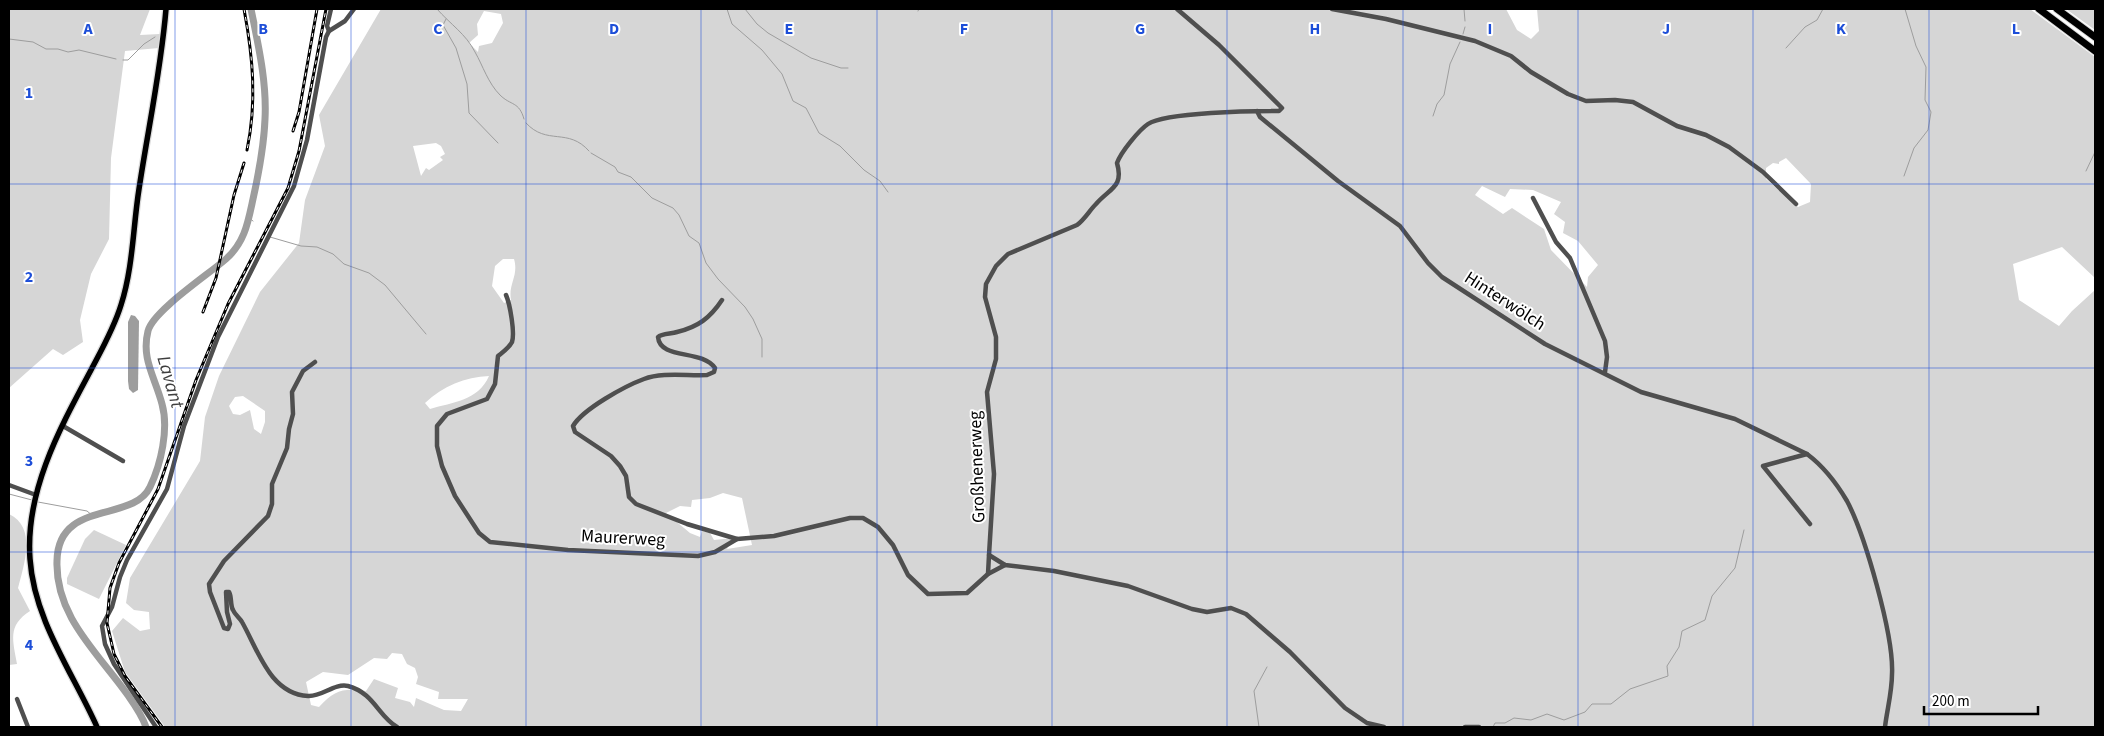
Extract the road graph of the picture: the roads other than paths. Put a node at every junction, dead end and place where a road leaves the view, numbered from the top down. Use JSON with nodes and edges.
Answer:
{"nodes":[{"id":1,"x":166,"y":9,"type":"edge"},
{"id":2,"x":331,"y":9,"type":"edge"},
{"id":3,"x":354,"y":9,"type":"edge"},
{"id":4,"x":1177,"y":9,"type":"edge"},
{"id":5,"x":1332,"y":9,"type":"edge"},
{"id":6,"x":2039,"y":9,"type":"edge"},
{"id":7,"x":2057,"y":9,"type":"edge"},
{"id":8,"x":329,"y":31,"type":"junction"},
{"id":9,"x":2095,"y":37,"type":"edge"},
{"id":10,"x":2095,"y":51,"type":"edge"},
{"id":11,"x":1257,"y":111,"type":"junction"},
{"id":12,"x":1533,"y":198,"type":"dead end"},
{"id":13,"x":1796,"y":204,"type":"dead end"},
{"id":14,"x":506,"y":295,"type":"dead end"},
{"id":15,"x":722,"y":300,"type":"dead end"},
{"id":16,"x":315,"y":362,"type":"dead end"},
{"id":17,"x":1605,"y":372,"type":"junction"},
{"id":18,"x":63,"y":426,"type":"junction"},
{"id":19,"x":1807,"y":454,"type":"junction"},
{"id":20,"x":123,"y":461,"type":"dead end"},
{"id":21,"x":9,"y":486,"type":"edge"},
{"id":22,"x":36,"y":499,"type":"junction"},
{"id":23,"x":1810,"y":524,"type":"dead end"},
{"id":24,"x":737,"y":539,"type":"junction"},
{"id":25,"x":990,"y":555,"type":"junction"},
{"id":26,"x":1005,"y":565,"type":"junction"},
{"id":27,"x":988,"y":574,"type":"junction"},
{"id":28,"x":17,"y":699,"type":"dead end"},
{"id":29,"x":28,"y":727,"type":"edge"},
{"id":30,"x":97,"y":727,"type":"edge"},
{"id":31,"x":156,"y":727,"type":"edge"},
{"id":32,"x":397,"y":727,"type":"edge"},
{"id":33,"x":1384,"y":727,"type":"edge"},
{"id":34,"x":1465,"y":727,"type":"edge"},
{"id":35,"x":1479,"y":727,"type":"edge"},
{"id":36,"x":1885,"y":727,"type":"edge"}],
"edges":[{"from":1,"to":18,"type":"main road"},
{"from":2,"to":8,"type":"street"},
{"from":3,"to":8,"type":"street"},
{"from":4,"to":11,"type":"street","name":"Großhenerweg"},
{"from":5,"to":13,"type":"street"},
{"from":6,"to":10,"type":"highway"},
{"from":7,"to":9,"type":"highway"},
{"from":8,"to":31,"type":"street"},
{"from":11,"to":17,"type":"street","name":"Hinterwölch"},
{"from":11,"to":25,"type":"street","name":"Großhenerweg"},
{"from":12,"to":17,"type":"street"},
{"from":14,"to":24,"type":"street","name":"Maurerweg"},
{"from":15,"to":24,"type":"street"},
{"from":16,"to":32,"type":"street"},
{"from":17,"to":19,"type":"street","name":"Hinterwölch"},
{"from":18,"to":20,"type":"street"},
{"from":18,"to":22,"type":"main road"},
{"from":19,"to":23,"type":"street"},
{"from":19,"to":36,"type":"street","name":"Hinterwölch"},
{"from":21,"to":22,"type":"street"},
{"from":22,"to":30,"type":"main road"},
{"from":24,"to":27,"type":"street","name":"Maurerweg"},
{"from":25,"to":26,"type":"street"},
{"from":25,"to":27,"type":"street","name":"Großhenerweg"},
{"from":26,"to":27,"type":"street","name":"Maurerweg"},
{"from":26,"to":33,"type":"street"},
{"from":28,"to":29,"type":"street"},
{"from":34,"to":35,"type":"street"}]}
